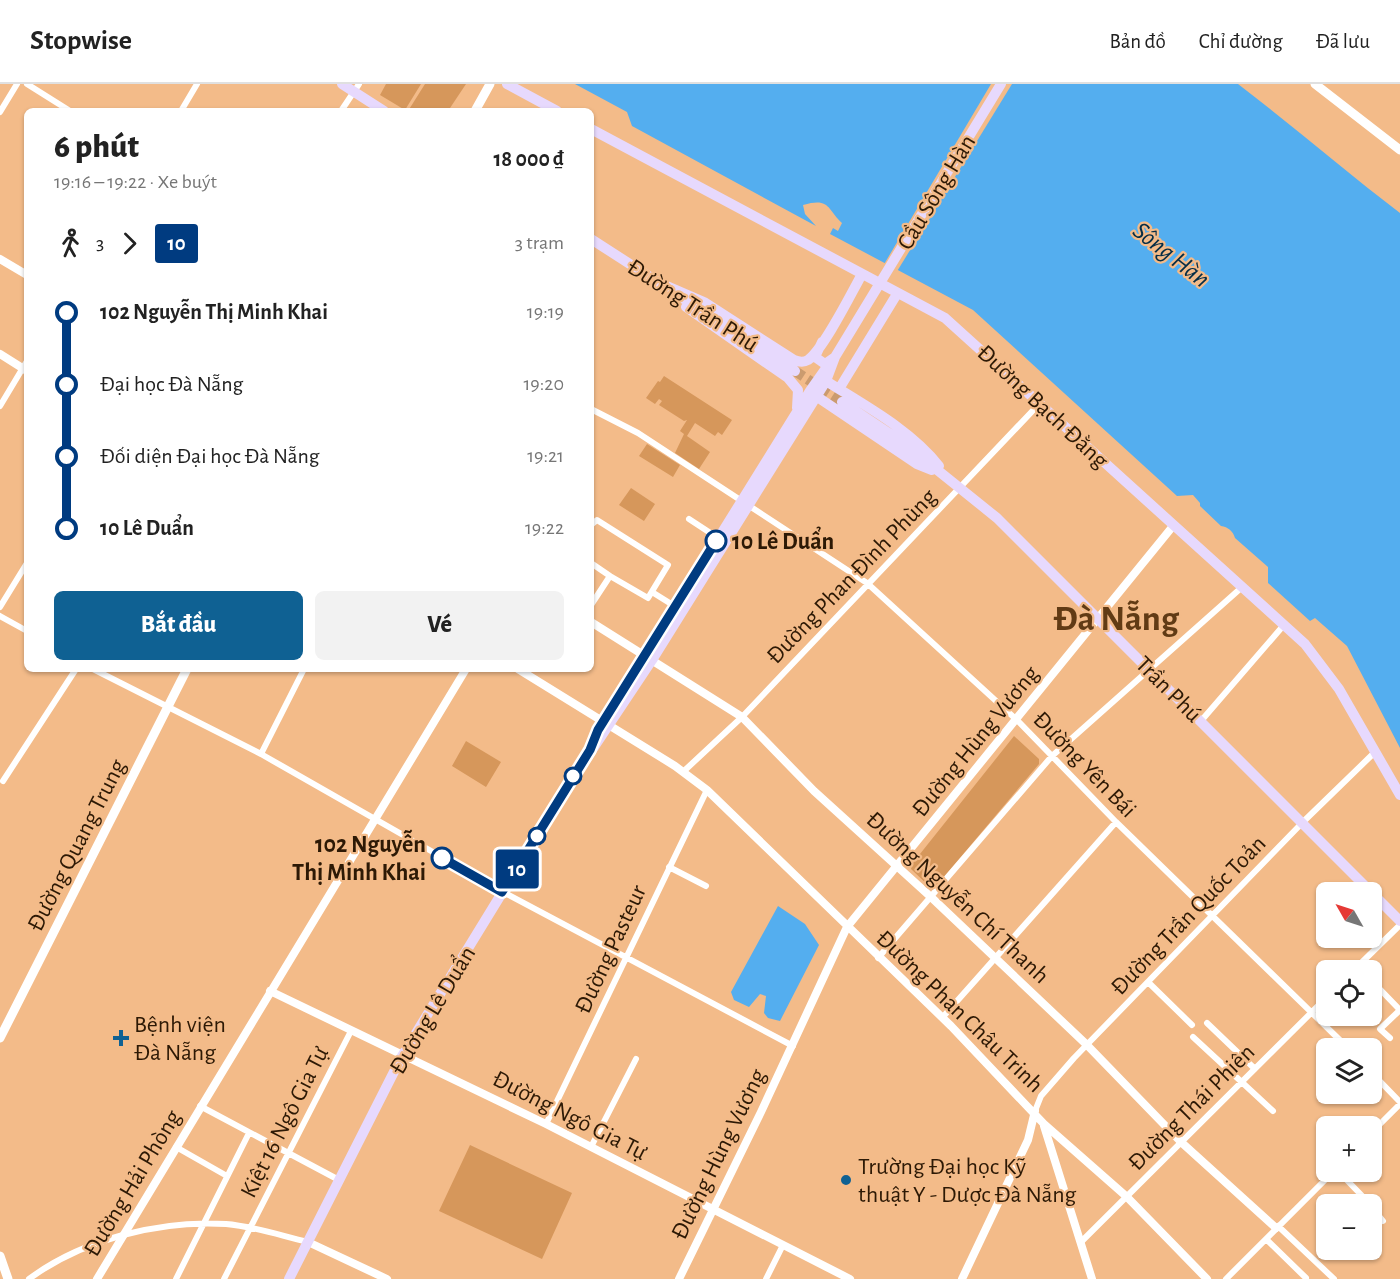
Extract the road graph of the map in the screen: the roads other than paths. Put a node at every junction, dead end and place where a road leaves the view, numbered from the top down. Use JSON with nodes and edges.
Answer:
{"nodes":[{"id":1,"x":17,"y":84,"type":"edge"},
{"id":2,"x":27,"y":84,"type":"edge"},
{"id":3,"x":197,"y":84,"type":"edge"},
{"id":4,"x":342,"y":84,"type":"edge"},
{"id":5,"x":490,"y":84,"type":"edge"},
{"id":6,"x":507,"y":84,"type":"edge"},
{"id":7,"x":1001,"y":84,"type":"edge"},
{"id":8,"x":1315,"y":84,"type":"edge"},
{"id":9,"x":356,"y":88,"type":"edge"},
{"id":10,"x":65,"y":108,"type":"edge"},
{"id":11,"x":183,"y":108,"type":"edge"},
{"id":12,"x":343,"y":108,"type":"edge"},
{"id":13,"x":380,"y":108,"type":"edge"},
{"id":14,"x":477,"y":108,"type":"edge"},
{"id":15,"x":551,"y":108,"type":"edge"},
{"id":16,"x":0,"y":112,"type":"edge"},
{"id":17,"x":594,"y":131,"type":"edge"},
{"id":18,"x":1400,"y":150,"type":"edge"},
{"id":19,"x":594,"y":241,"type":"edge"},
{"id":20,"x":0,"y":259,"type":"edge"},
{"id":21,"x":24,"y":273,"type":"edge"},
{"id":22,"x":861,"y":276,"type":"junction"},
{"id":23,"x":660,"y":283,"type":"junction"},
{"id":24,"x":897,"y":294,"type":"junction"},
{"id":25,"x":822,"y":342,"type":"junction"},
{"id":26,"x":0,"y":354,"type":"edge"},
{"id":27,"x":835,"y":357,"type":"junction"},
{"id":28,"x":24,"y":365,"type":"edge"},
{"id":29,"x":24,"y":369,"type":"edge"},
{"id":30,"x":795,"y":371,"type":"tunnel mouth"},
{"id":31,"x":826,"y":381,"type":"junction"},
{"id":32,"x":839,"y":389,"type":"junction"},
{"id":33,"x":816,"y":396,"type":"junction"},
{"id":34,"x":1041,"y":402,"type":"junction"},
{"id":35,"x":838,"y":404,"type":"junction"},
{"id":36,"x":0,"y":406,"type":"edge"},
{"id":37,"x":594,"y":411,"type":"edge"},
{"id":38,"x":800,"y":414,"type":"junction"},
{"id":39,"x":949,"y":478,"type":"junction"},
{"id":40,"x":961,"y":487,"type":"junction"},
{"id":41,"x":744,"y":505,"type":"junction"},
{"id":42,"x":689,"y":519,"type":"dead end"},
{"id":43,"x":594,"y":523,"type":"edge"},
{"id":44,"x":1173,"y":526,"type":"junction"},
{"id":45,"x":718,"y":537,"type":"junction"},
{"id":46,"x":594,"y":565,"type":"edge"},
{"id":47,"x":24,"y":568,"type":"edge"},
{"id":48,"x":610,"y":576,"type":"junction"},
{"id":49,"x":867,"y":583,"type":"junction"},
{"id":50,"x":1241,"y":588,"type":"junction"},
{"id":51,"x":652,"y":592,"type":"junction"},
{"id":52,"x":594,"y":600,"type":"edge"},
{"id":53,"x":0,"y":607,"type":"edge"},
{"id":54,"x":676,"y":607,"type":"junction"},
{"id":55,"x":0,"y":616,"type":"edge"},
{"id":56,"x":1099,"y":618,"type":"junction"},
{"id":57,"x":594,"y":624,"type":"edge"},
{"id":58,"x":1283,"y":626,"type":"junction"},
{"id":59,"x":24,"y":629,"type":"edge"},
{"id":60,"x":649,"y":658,"type":"junction"},
{"id":61,"x":1148,"y":669,"type":"junction"},
{"id":62,"x":74,"y":672,"type":"edge"},
{"id":63,"x":99,"y":672,"type":"edge"},
{"id":64,"x":185,"y":672,"type":"edge"},
{"id":65,"x":302,"y":672,"type":"edge"},
{"id":66,"x":464,"y":672,"type":"edge"},
{"id":67,"x":526,"y":672,"type":"edge"},
{"id":68,"x":166,"y":708,"type":"junction"},
{"id":69,"x":742,"y":717,"type":"junction"},
{"id":70,"x":1018,"y":721,"type":"junction"},
{"id":71,"x":1201,"y":721,"type":"junction"},
{"id":72,"x":607,"y":723,"type":"junction"},
{"id":73,"x":1376,"y":752,"type":"junction"},
{"id":74,"x":261,"y":754,"type":"junction"},
{"id":75,"x":1052,"y":756,"type":"junction"},
{"id":76,"x":684,"y":771,"type":"junction"},
{"id":77,"x":3,"y":781,"type":"dead end"},
{"id":78,"x":707,"y":790,"type":"junction"},
{"id":79,"x":1400,"y":795,"type":"edge"},
{"id":80,"x":376,"y":821,"type":"junction"},
{"id":81,"x":1116,"y":822,"type":"junction"},
{"id":82,"x":1303,"y":822,"type":"junction"},
{"id":83,"x":898,"y":866,"type":"junction"},
{"id":84,"x":669,"y":867,"type":"junction"},
{"id":85,"x":706,"y":886,"type":"dead end"},
{"id":86,"x":502,"y":892,"type":"junction"},
{"id":87,"x":932,"y":898,"type":"junction"},
{"id":88,"x":1213,"y":915,"type":"junction"},
{"id":89,"x":1400,"y":923,"type":"edge"},
{"id":90,"x":848,"y":927,"type":"junction"},
{"id":91,"x":626,"y":958,"type":"junction"},
{"id":92,"x":878,"y":958,"type":"junction"},
{"id":93,"x":995,"y":959,"type":"junction"},
{"id":94,"x":1366,"y":960,"type":"edge"},
{"id":95,"x":1148,"y":982,"type":"junction"},
{"id":96,"x":270,"y":991,"type":"junction"},
{"id":97,"x":1382,"y":991,"type":"edge"},
{"id":98,"x":1316,"y":1007,"type":"edge"},
{"id":99,"x":1400,"y":1010,"type":"edge"},
{"id":100,"x":1311,"y":1012,"type":"junction"},
{"id":101,"x":942,"y":1018,"type":"junction"},
{"id":102,"x":1207,"y":1023,"type":"dead end"},
{"id":103,"x":1192,"y":1025,"type":"dead end"},
{"id":104,"x":351,"y":1031,"type":"junction"},
{"id":105,"x":1193,"y":1037,"type":"dead end"},
{"id":106,"x":0,"y":1038,"type":"edge"},
{"id":107,"x":1338,"y":1038,"type":"edge"},
{"id":108,"x":1390,"y":1038,"type":"dead end"},
{"id":109,"x":1087,"y":1045,"type":"junction"},
{"id":110,"x":793,"y":1046,"type":"junction"},
{"id":111,"x":402,"y":1056,"type":"junction"},
{"id":112,"x":636,"y":1059,"type":"dead end"},
{"id":113,"x":1255,"y":1069,"type":"junction"},
{"id":114,"x":1240,"y":1083,"type":"junction"},
{"id":115,"x":1382,"y":1084,"type":"edge"},
{"id":116,"x":1400,"y":1103,"type":"edge"},
{"id":117,"x":200,"y":1106,"type":"junction"},
{"id":118,"x":1035,"y":1111,"type":"junction"},
{"id":119,"x":1273,"y":1111,"type":"dead end"},
{"id":120,"x":1382,"y":1122,"type":"edge"},
{"id":121,"x":546,"y":1124,"type":"junction"},
{"id":122,"x":1044,"y":1124,"type":"junction"},
{"id":123,"x":249,"y":1133,"type":"junction"},
{"id":124,"x":1064,"y":1140,"type":"junction"},
{"id":125,"x":1181,"y":1142,"type":"junction"},
{"id":126,"x":176,"y":1147,"type":"junction"},
{"id":127,"x":591,"y":1147,"type":"junction"},
{"id":128,"x":1052,"y":1148,"type":"junction"},
{"id":129,"x":289,"y":1153,"type":"junction"},
{"id":130,"x":227,"y":1176,"type":"junction"},
{"id":131,"x":339,"y":1180,"type":"junction"},
{"id":132,"x":1323,"y":1182,"type":"edge"},
{"id":133,"x":1348,"y":1182,"type":"edge"},
{"id":134,"x":1360,"y":1194,"type":"edge"},
{"id":135,"x":1127,"y":1197,"type":"junction"},
{"id":136,"x":713,"y":1210,"type":"junction"},
{"id":137,"x":204,"y":1224,"type":"junction"},
{"id":138,"x":1277,"y":1227,"type":"junction"},
{"id":139,"x":250,"y":1229,"type":"junction"},
{"id":140,"x":122,"y":1236,"type":"junction"},
{"id":141,"x":1266,"y":1239,"type":"junction"},
{"id":142,"x":308,"y":1242,"type":"junction"},
{"id":143,"x":1081,"y":1242,"type":"junction"},
{"id":144,"x":782,"y":1247,"type":"junction"},
{"id":145,"x":0,"y":1256,"type":"edge"},
{"id":146,"x":1306,"y":1278,"type":"edge"},
{"id":147,"x":8,"y":1279,"type":"edge"},
{"id":148,"x":29,"y":1279,"type":"edge"},
{"id":149,"x":97,"y":1279,"type":"edge"},
{"id":150,"x":176,"y":1279,"type":"edge"},
{"id":151,"x":224,"y":1279,"type":"edge"},
{"id":152,"x":289,"y":1279,"type":"edge"},
{"id":153,"x":387,"y":1279,"type":"edge"},
{"id":154,"x":679,"y":1279,"type":"edge"},
{"id":155,"x":766,"y":1279,"type":"edge"},
{"id":156,"x":850,"y":1279,"type":"edge"},
{"id":157,"x":962,"y":1279,"type":"edge"},
{"id":158,"x":1092,"y":1279,"type":"edge"},
{"id":159,"x":1207,"y":1279,"type":"edge"},
{"id":160,"x":1226,"y":1279,"type":"edge"},
{"id":161,"x":1334,"y":1279,"type":"edge"}],
"edges":[{"from":1,"to":16,"type":"street"},
{"from":2,"to":10,"type":"street"},
{"from":3,"to":11,"type":"street"},
{"from":4,"to":9,"type":"main road"},
{"from":5,"to":14,"type":"main road"},
{"from":6,"to":15,"type":"main road"},
{"from":7,"to":27,"type":"main road","name":"Cầu Sông Hàn"},
{"from":8,"to":18,"type":"main road"},
{"from":9,"to":12,"type":"street"},
{"from":9,"to":13,"type":"main road"},
{"from":17,"to":22,"type":"main road","name":"Đường Bạch Đằng"},
{"from":19,"to":23,"type":"main road","name":"Đường Trần Phú"},
{"from":20,"to":21,"type":"street"},
{"from":22,"to":24,"type":"main road","name":"Đường Bạch Đằng"},
{"from":22,"to":25,"type":"main road"},
{"from":23,"to":25,"type":"main road"},
{"from":23,"to":30,"type":"main road","name":"Đường Trần Phú"},
{"from":23,"to":38,"type":"main road"},
{"from":24,"to":32,"type":"main road"},
{"from":24,"to":34,"type":"main road","name":"Đường Bạch Đằng"},
{"from":25,"to":27,"type":"main road"},
{"from":26,"to":28,"type":"street"},
{"from":27,"to":31,"type":"main road","name":"Đường Lê Duẩn"},
{"from":27,"to":38,"type":"main road","name":"Đường Lê Duẩn"},
{"from":29,"to":36,"type":"street"},
{"from":31,"to":32,"type":"main road"},
{"from":31,"to":33,"type":"main road","name":"Đường Lê Duẩn"},
{"from":32,"to":39,"type":"main road"},
{"from":33,"to":35,"type":"main road","name":"Trần Phú"},
{"from":33,"to":38,"type":"main road","name":"Đường Lê Duẩn"},
{"from":34,"to":40,"type":"street","name":"Đường Phan Đình Phùng"},
{"from":34,"to":44,"type":"main road","name":"Đường Bạch Đằng"},
{"from":35,"to":38,"type":"main road"},
{"from":35,"to":39,"type":"main road","name":"Trần Phú"},
{"from":37,"to":41,"type":"street","name":"Đường Yên Bái"},
{"from":38,"to":41,"type":"main road","name":"Đường Lê Duẩn"},
{"from":39,"to":40,"type":"main road","name":"Trần Phú"},
{"from":40,"to":49,"type":"street","name":"Đường Phan Đình Phùng"},
{"from":40,"to":56,"type":"main road","name":"Trần Phú"},
{"from":41,"to":45,"type":"main road","name":"Đường Lê Duẩn"},
{"from":41,"to":49,"type":"street","name":"Đường Yên Bái"},
{"from":41,"to":60,"type":"main road","name":"Đường Lê Duẩn"},
{"from":42,"to":45,"type":"street"},
{"from":43,"to":51,"type":"street"},
{"from":44,"to":50,"type":"main road","name":"Đường Bạch Đằng"},
{"from":44,"to":56,"type":"street","name":"Đường Hùng Vương"},
{"from":45,"to":54,"type":"main road","name":"Đường Lê Duẩn"},
{"from":46,"to":48,"type":"street"},
{"from":47,"to":53,"type":"street"},
{"from":48,"to":51,"type":"street"},
{"from":48,"to":52,"type":"street"},
{"from":49,"to":69,"type":"street","name":"Đường Phan Đình Phùng"},
{"from":49,"to":70,"type":"street","name":"Đường Yên Bái"},
{"from":50,"to":58,"type":"main road","name":"Đường Bạch Đằng"},
{"from":50,"to":61,"type":"street"},
{"from":51,"to":54,"type":"street"},
{"from":54,"to":60,"type":"main road","name":"Đường Lê Duẩn"},
{"from":55,"to":59,"type":"street"},
{"from":56,"to":61,"type":"main road","name":"Trần Phú"},
{"from":56,"to":70,"type":"street","name":"Đường Hùng Vương"},
{"from":57,"to":60,"type":"street","name":"Đường Nguyễn Chí Thanh"},
{"from":58,"to":71,"type":"street"},
{"from":58,"to":73,"type":"main road","name":"Đường Bạch Đằng"},
{"from":60,"to":69,"type":"street","name":"Đường Nguyễn Chí Thanh"},
{"from":60,"to":72,"type":"main road","name":"Đường Lê Duẩn"},
{"from":61,"to":71,"type":"main road","name":"Trần Phú"},
{"from":61,"to":75,"type":"street"},
{"from":62,"to":77,"type":"street"},
{"from":63,"to":68,"type":"street"},
{"from":64,"to":68,"type":"main road","name":"Đường Quang Trung"},
{"from":65,"to":74,"type":"street"},
{"from":66,"to":80,"type":"street","name":"Đường Hải Phòng"},
{"from":67,"to":72,"type":"street","name":"Đường Phan Châu Trinh"},
{"from":68,"to":74,"type":"street"},
{"from":68,"to":106,"type":"main road","name":"Đường Quang Trung"},
{"from":69,"to":76,"type":"street","name":"Đường Phan Đình Phùng"},
{"from":69,"to":83,"type":"street","name":"Đường Nguyễn Chí Thanh"},
{"from":70,"to":75,"type":"street","name":"Đường Yên Bái"},
{"from":70,"to":83,"type":"street","name":"Đường Hùng Vương"},
{"from":71,"to":82,"type":"main road","name":"Trần Phú"},
{"from":72,"to":76,"type":"street","name":"Đường Phan Châu Trinh"},
{"from":72,"to":86,"type":"main road","name":"Đường Lê Duẩn"},
{"from":73,"to":79,"type":"main road","name":"Đường Bạch Đằng"},
{"from":73,"to":82,"type":"street","name":"Đường Trần Quốc Toản"},
{"from":74,"to":80,"type":"street"},
{"from":75,"to":81,"type":"street","name":"Đường Yên Bái"},
{"from":75,"to":87,"type":"street"},
{"from":76,"to":78,"type":"street","name":"Đường Phan Châu Trinh"},
{"from":78,"to":84,"type":"street","name":"Đường Pasteur"},
{"from":78,"to":90,"type":"street","name":"Đường Phan Châu Trinh"},
{"from":80,"to":86,"type":"street"},
{"from":80,"to":96,"type":"street","name":"Đường Hải Phòng"},
{"from":81,"to":88,"type":"street","name":"Đường Yên Bái"},
{"from":81,"to":93,"type":"street"},
{"from":82,"to":88,"type":"street","name":"Đường Trần Quốc Toản"},
{"from":82,"to":89,"type":"main road","name":"Trần Phú"},
{"from":83,"to":87,"type":"street","name":"Đường Nguyễn Chí Thanh"},
{"from":83,"to":90,"type":"street","name":"Đường Hùng Vương"},
{"from":84,"to":85,"type":"street"},
{"from":84,"to":91,"type":"street","name":"Đường Pasteur"},
{"from":86,"to":91,"type":"street"},
{"from":86,"to":111,"type":"main road","name":"Đường Lê Duẩn"},
{"from":87,"to":92,"type":"street"},
{"from":87,"to":93,"type":"street","name":"Đường Nguyễn Chí Thanh"},
{"from":88,"to":95,"type":"street","name":"Đường Trần Quốc Toản"},
{"from":88,"to":100,"type":"street","name":"Đường Yên Bái"},
{"from":89,"to":94,"type":"street"},
{"from":90,"to":92,"type":"street","name":"Đường Phan Châu Trinh"},
{"from":90,"to":110,"type":"street","name":"Đường Hùng Vương"},
{"from":91,"to":110,"type":"street"},
{"from":91,"to":121,"type":"street","name":"Đường Pasteur"},
{"from":92,"to":101,"type":"street","name":"Đường Phan Châu Trinh"},
{"from":93,"to":101,"type":"street"},
{"from":93,"to":109,"type":"street","name":"Đường Nguyễn Chí Thanh"},
{"from":95,"to":103,"type":"street"},
{"from":95,"to":109,"type":"street","name":"Đường Trần Quốc Toản"},
{"from":96,"to":104,"type":"street","name":"Đường Ngô Gia Tự"},
{"from":96,"to":117,"type":"street","name":"Đường Hải Phòng"},
{"from":97,"to":99,"type":"street"},
{"from":98,"to":100,"type":"street","name":"Đường Thái Phiên"},
{"from":99,"to":108,"type":"street"},
{"from":100,"to":107,"type":"street","name":"Đường Yên Bái"},
{"from":100,"to":113,"type":"street","name":"Đường Thái Phiên"},
{"from":101,"to":118,"type":"street","name":"Đường Phan Châu Trinh"},
{"from":102,"to":113,"type":"street"},
{"from":104,"to":111,"type":"street","name":"Đường Ngô Gia Tự"},
{"from":104,"to":129,"type":"street","name":"Kiệt 16 Ngô Gia Tự"},
{"from":105,"to":114,"type":"street"},
{"from":109,"to":118,"type":"street","name":"Đường Trần Quốc Toản"},
{"from":109,"to":125,"type":"street","name":"Đường Nguyễn Chí Thanh"},
{"from":110,"to":136,"type":"street","name":"Đường Hùng Vương"},
{"from":111,"to":121,"type":"street","name":"Đường Ngô Gia Tự"},
{"from":111,"to":131,"type":"main road","name":"Đường Lê Duẩn"},
{"from":112,"to":127,"type":"street"},
{"from":113,"to":114,"type":"street","name":"Đường Thái Phiên"},
{"from":114,"to":119,"type":"street"},
{"from":114,"to":125,"type":"street","name":"Đường Thái Phiên"},
{"from":115,"to":116,"type":"street"},
{"from":116,"to":120,"type":"street"},
{"from":117,"to":123,"type":"street","name":"Đường Hải Phòng"},
{"from":117,"to":126,"type":"street","name":"Đường Hải Phòng"},
{"from":118,"to":122,"type":"street","name":"Đường Phan Châu Trinh"},
{"from":118,"to":157,"type":"street"},
{"from":121,"to":127,"type":"street","name":"Đường Ngô Gia Tự"},
{"from":122,"to":124,"type":"street","name":"Đường Phan Châu Trinh"},
{"from":122,"to":128,"type":"street"},
{"from":123,"to":129,"type":"street","name":"Đường Hải Phòng"},
{"from":123,"to":130,"type":"street"},
{"from":124,"to":128,"type":"street"},
{"from":124,"to":135,"type":"street","name":"Đường Phan Châu Trinh"},
{"from":125,"to":135,"type":"street","name":"Đường Thái Phiên"},
{"from":125,"to":138,"type":"street","name":"Đường Nguyễn Chí Thanh"},
{"from":126,"to":130,"type":"street"},
{"from":126,"to":140,"type":"street","name":"Đường Hải Phòng"},
{"from":127,"to":136,"type":"street","name":"Đường Ngô Gia Tự"},
{"from":128,"to":143,"type":"street"},
{"from":129,"to":131,"type":"street","name":"Đường Hải Phòng"},
{"from":129,"to":139,"type":"street","name":"Kiệt 16 Ngô Gia Tự"},
{"from":130,"to":137,"type":"street"},
{"from":131,"to":142,"type":"main road","name":"Đường Lê Duẩn"},
{"from":132,"to":138,"type":"street"},
{"from":133,"to":134,"type":"street"},
{"from":135,"to":143,"type":"street","name":"Đường Thái Phiên"},
{"from":135,"to":159,"type":"street","name":"Đường Phan Châu Trinh"},
{"from":136,"to":144,"type":"street","name":"Đường Ngô Gia Tự"},
{"from":136,"to":154,"type":"street","name":"Đường Hùng Vương"},
{"from":137,"to":139,"type":"street"},
{"from":137,"to":140,"type":"street"},
{"from":137,"to":150,"type":"street"},
{"from":138,"to":141,"type":"street"},
{"from":138,"to":161,"type":"street"},
{"from":139,"to":142,"type":"street"},
{"from":139,"to":151,"type":"street","name":"Kiệt 16 Ngô Gia Tự"},
{"from":140,"to":148,"type":"street"},
{"from":140,"to":149,"type":"street","name":"Đường Hải Phòng"},
{"from":141,"to":146,"type":"street"},
{"from":141,"to":160,"type":"street"},
{"from":142,"to":152,"type":"main road","name":"Đường Lê Duẩn"},
{"from":142,"to":153,"type":"street"},
{"from":143,"to":158,"type":"street"},
{"from":144,"to":155,"type":"street"},
{"from":144,"to":156,"type":"street","name":"Đường Ngô Gia Tự"},
{"from":145,"to":147,"type":"main road"}]}
